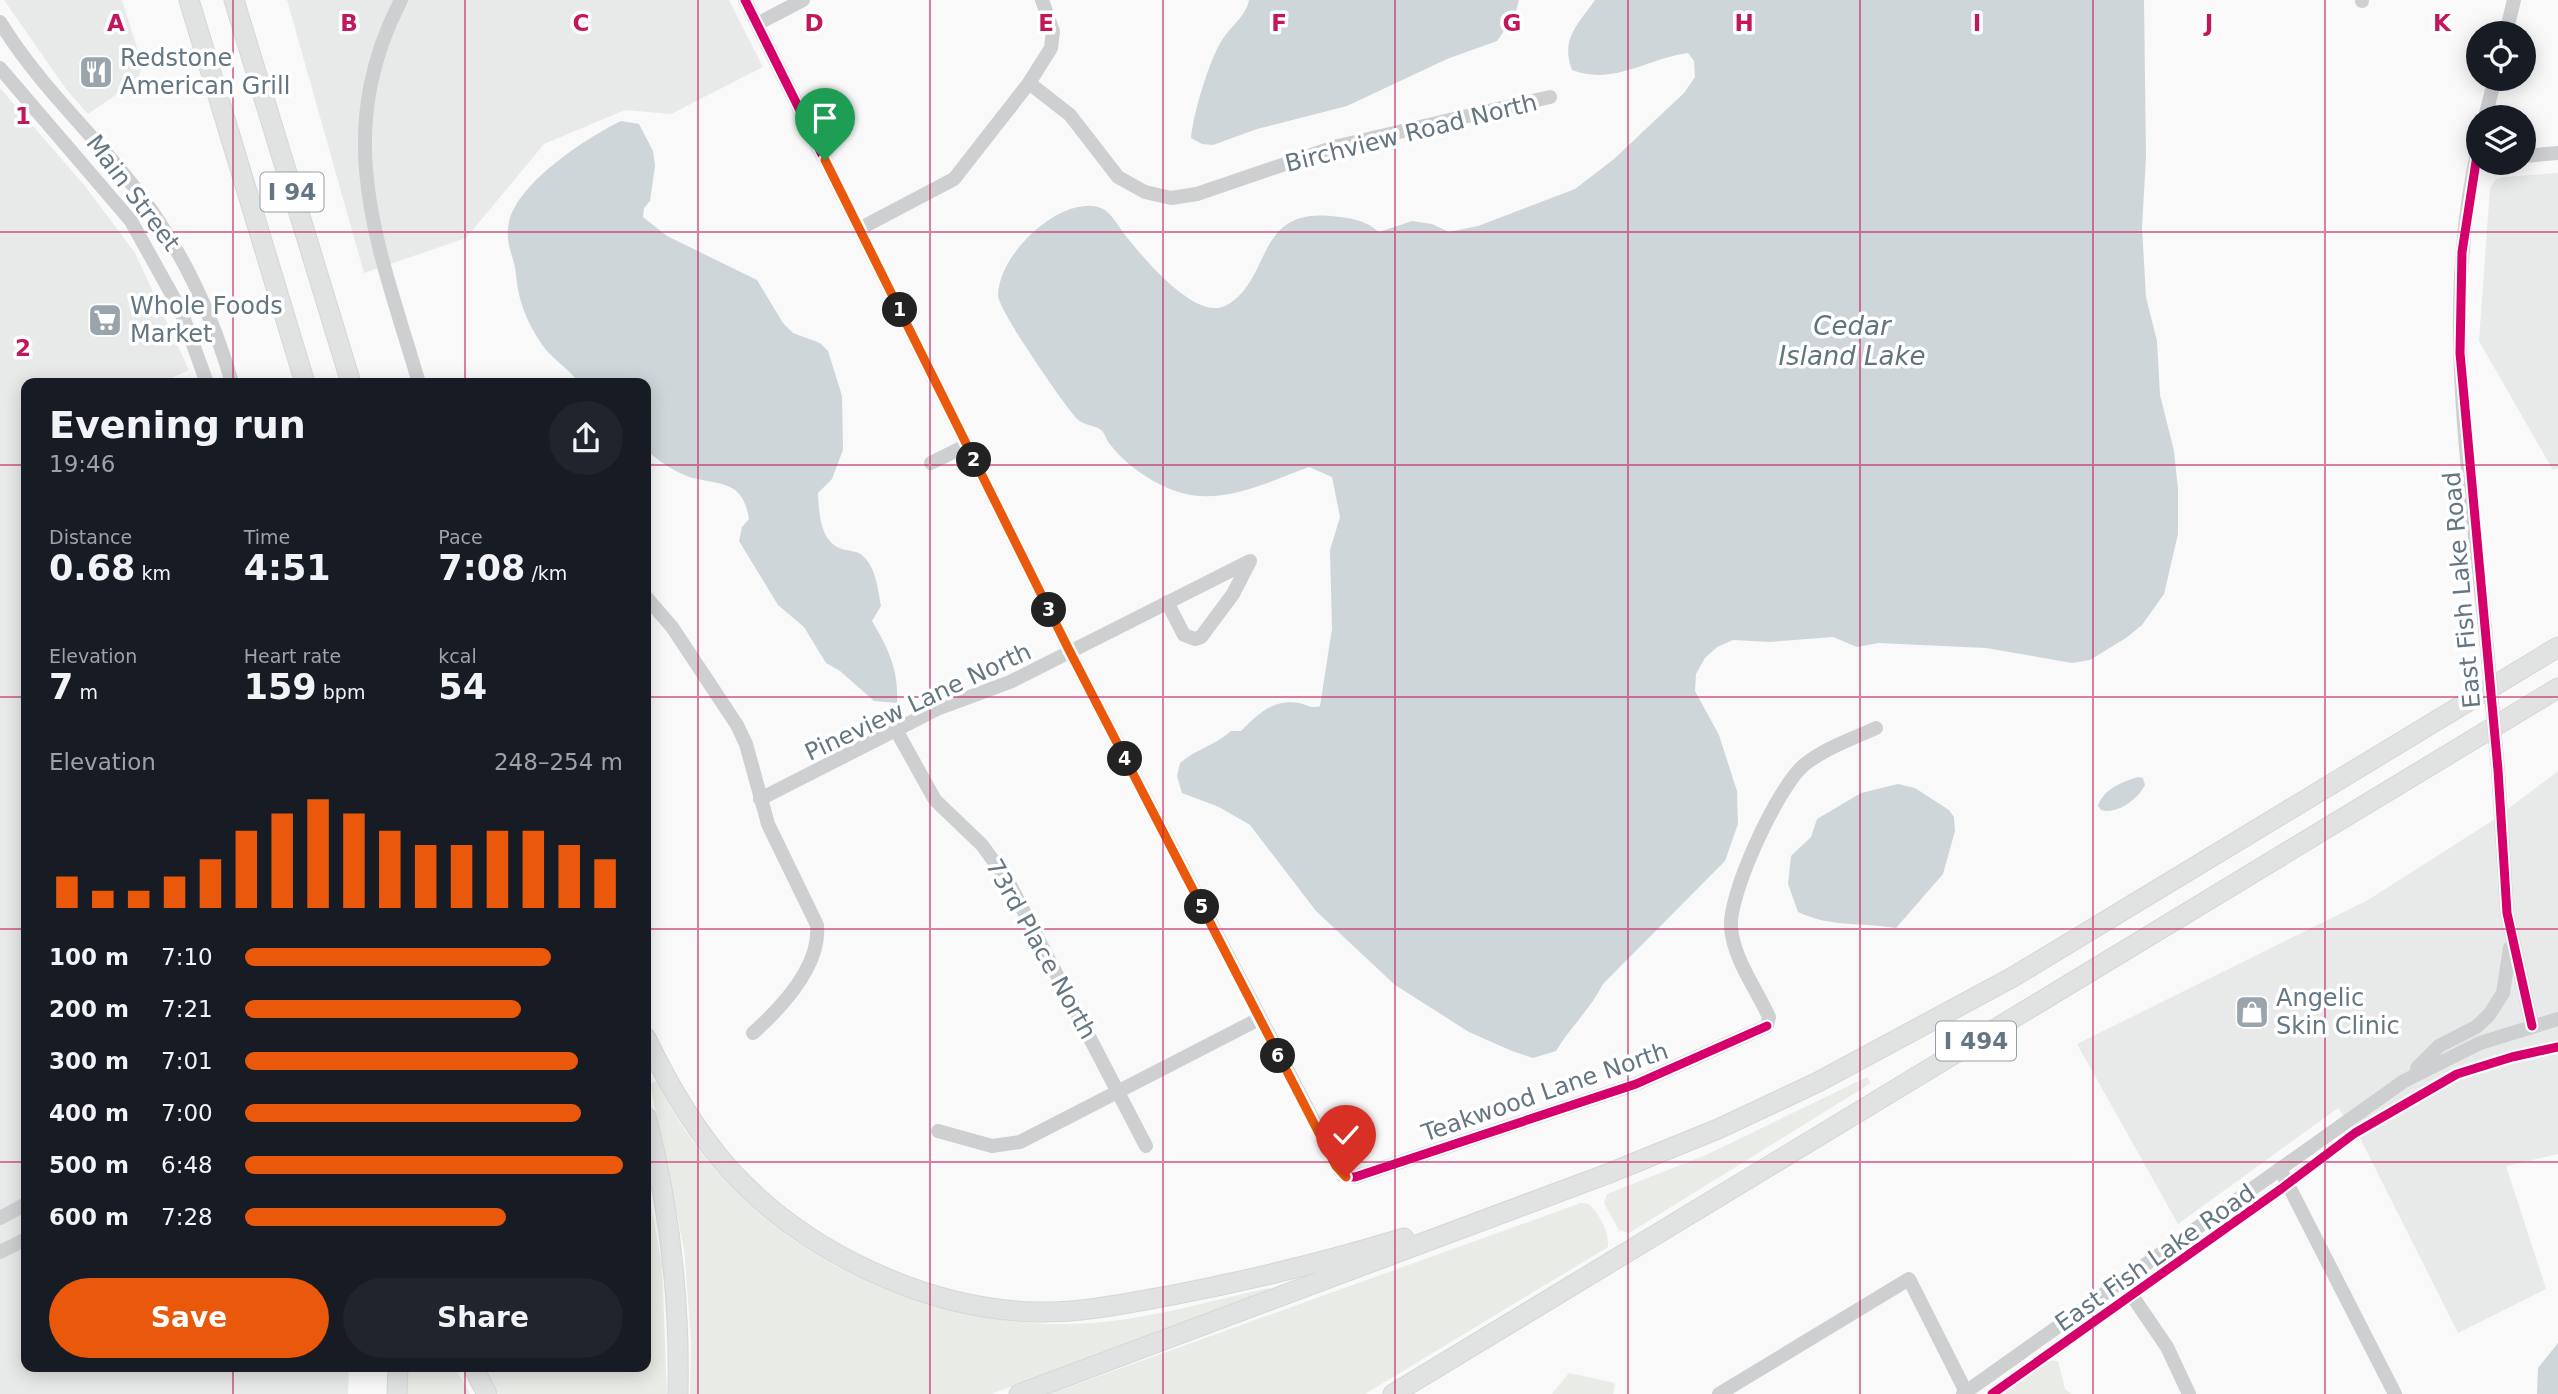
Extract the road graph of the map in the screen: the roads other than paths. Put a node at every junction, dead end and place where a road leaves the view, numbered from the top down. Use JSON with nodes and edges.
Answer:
{"nodes":[{"id":1,"x":189,"y":0,"type":"edge"},
{"id":2,"x":234,"y":0,"type":"edge"},
{"id":3,"x":401,"y":0,"type":"edge"},
{"id":4,"x":745,"y":0,"type":"edge"},
{"id":5,"x":803,"y":0,"type":"edge"},
{"id":6,"x":1042,"y":0,"type":"edge"},
{"id":7,"x":2514,"y":0,"type":"edge"},
{"id":8,"x":2509,"y":21,"type":"edge"},
{"id":9,"x":0,"y":22,"type":"edge"},
{"id":10,"x":757,"y":24,"type":"junction"},
{"id":11,"x":0,"y":68,"type":"edge"},
{"id":12,"x":1029,"y":83,"type":"junction"},
{"id":13,"x":1550,"y":97,"type":"dead end"},
{"id":14,"x":2558,"y":153,"type":"edge"},
{"id":15,"x":2536,"y":155,"type":"edge"},
{"id":16,"x":2474,"y":175,"type":"edge"},
{"id":17,"x":859,"y":229,"type":"junction"},
{"id":18,"x":205,"y":378,"type":"edge"},
{"id":19,"x":230,"y":378,"type":"edge"},
{"id":20,"x":303,"y":378,"type":"edge"},
{"id":21,"x":349,"y":378,"type":"edge"},
{"id":22,"x":418,"y":378,"type":"edge"},
{"id":23,"x":967,"y":445,"type":"junction"},
{"id":24,"x":931,"y":463,"type":"dead end"},
{"id":25,"x":1167,"y":602,"type":"junction"},
{"id":26,"x":651,"y":603,"type":"edge"},
{"id":27,"x":2558,"y":647,"type":"edge"},
{"id":28,"x":1069,"y":650,"type":"junction"},
{"id":29,"x":2558,"y":688,"type":"edge"},
{"id":30,"x":1876,"y":728,"type":"dead end"},
{"id":31,"x":896,"y":730,"type":"junction"},
{"id":32,"x":760,"y":799,"type":"junction"},
{"id":33,"x":2511,"y":940,"type":"junction"},
{"id":34,"x":1259,"y":1019,"type":"junction"},
{"id":35,"x":2558,"y":1019,"type":"edge"},
{"id":36,"x":2532,"y":1026,"type":"junction"},
{"id":37,"x":753,"y":1033,"type":"dead end"},
{"id":38,"x":651,"y":1048,"type":"edge"},
{"id":39,"x":2404,"y":1081,"type":"junction"},
{"id":40,"x":1117,"y":1093,"type":"junction"},
{"id":41,"x":938,"y":1131,"type":"dead end"},
{"id":42,"x":651,"y":1140,"type":"edge"},
{"id":43,"x":1146,"y":1146,"type":"dead end"},
{"id":44,"x":2280,"y":1169,"type":"junction"},
{"id":45,"x":1523,"y":1205,"type":"junction"},
{"id":46,"x":21,"y":1207,"type":"edge"},
{"id":47,"x":0,"y":1219,"type":"edge"},
{"id":48,"x":21,"y":1242,"type":"edge"},
{"id":49,"x":0,"y":1252,"type":"edge"},
{"id":50,"x":2122,"y":1281,"type":"junction"},
{"id":51,"x":398,"y":1372,"type":"edge"},
{"id":52,"x":476,"y":1372,"type":"edge"},
{"id":53,"x":1964,"y":1393,"type":"edge"},
{"id":54,"x":397,"y":1394,"type":"edge"},
{"id":55,"x":487,"y":1394,"type":"edge"},
{"id":56,"x":678,"y":1394,"type":"edge"},
{"id":57,"x":1019,"y":1394,"type":"edge"},
{"id":58,"x":1393,"y":1394,"type":"edge"},
{"id":59,"x":1719,"y":1394,"type":"edge"},
{"id":60,"x":2189,"y":1394,"type":"edge"},
{"id":61,"x":2395,"y":1394,"type":"edge"}],
"edges":[{"from":1,"to":20,"type":"highway","number":"I 94"},
{"from":2,"to":21,"type":"highway","number":"I 94"},
{"from":3,"to":22,"type":"street"},
{"from":4,"to":10,"type":"street"},
{"from":5,"to":10,"type":"street"},
{"from":6,"to":12,"type":"street"},
{"from":7,"to":8,"type":"street"},
{"from":9,"to":19,"type":"street","name":"Main Street"},
{"from":10,"to":17,"type":"street"},
{"from":11,"to":18,"type":"street","name":"Main Street"},
{"from":12,"to":13,"type":"street","name":"Birchview Road North"},
{"from":12,"to":17,"type":"street"},
{"from":14,"to":15,"type":"street"},
{"from":16,"to":33,"type":"street","name":"East Fish Lake Road","bridge":true},
{"from":17,"to":23,"type":"street"},
{"from":23,"to":24,"type":"street"},
{"from":23,"to":28,"type":"street"},
{"from":25,"to":25,"type":"street","name":"Pineview Lane North"},
{"from":25,"to":28,"type":"street","name":"Pineview Lane North"},
{"from":26,"to":32,"type":"street"},
{"from":27,"to":45,"type":"highway","number":"I 494"},
{"from":28,"to":31,"type":"street","name":"Pineview Lane North"},
{"from":28,"to":34,"type":"street"},
{"from":29,"to":58,"type":"highway","number":"I 494"},
{"from":30,"to":34,"type":"street","name":"Teakwood Lane North"},
{"from":31,"to":32,"type":"street","name":"Pineview Lane North"},
{"from":31,"to":40,"type":"street","name":"73rd Place North"},
{"from":32,"to":37,"type":"street"},
{"from":33,"to":36,"type":"street","name":"East Fish Lake Road"},
{"from":33,"to":39,"type":"street"},
{"from":34,"to":40,"type":"street"},
{"from":35,"to":36,"type":"street"},
{"from":36,"to":39,"type":"street","name":"East Fish Lake Road"},
{"from":38,"to":45,"type":"highway"},
{"from":39,"to":44,"type":"street","name":"East Fish Lake Road"},
{"from":40,"to":41,"type":"street"},
{"from":40,"to":43,"type":"street","name":"73rd Place North"},
{"from":42,"to":56,"type":"highway"},
{"from":44,"to":50,"type":"street","name":"East Fish Lake Road"},
{"from":44,"to":61,"type":"street"},
{"from":45,"to":57,"type":"highway"},
{"from":46,"to":47,"type":"street"},
{"from":48,"to":49,"type":"street"},
{"from":50,"to":53,"type":"street","name":"East Fish Lake Road"},
{"from":50,"to":60,"type":"street"},
{"from":51,"to":54,"type":"highway"},
{"from":52,"to":55,"type":"highway"},
{"from":53,"to":59,"type":"street"}]}
